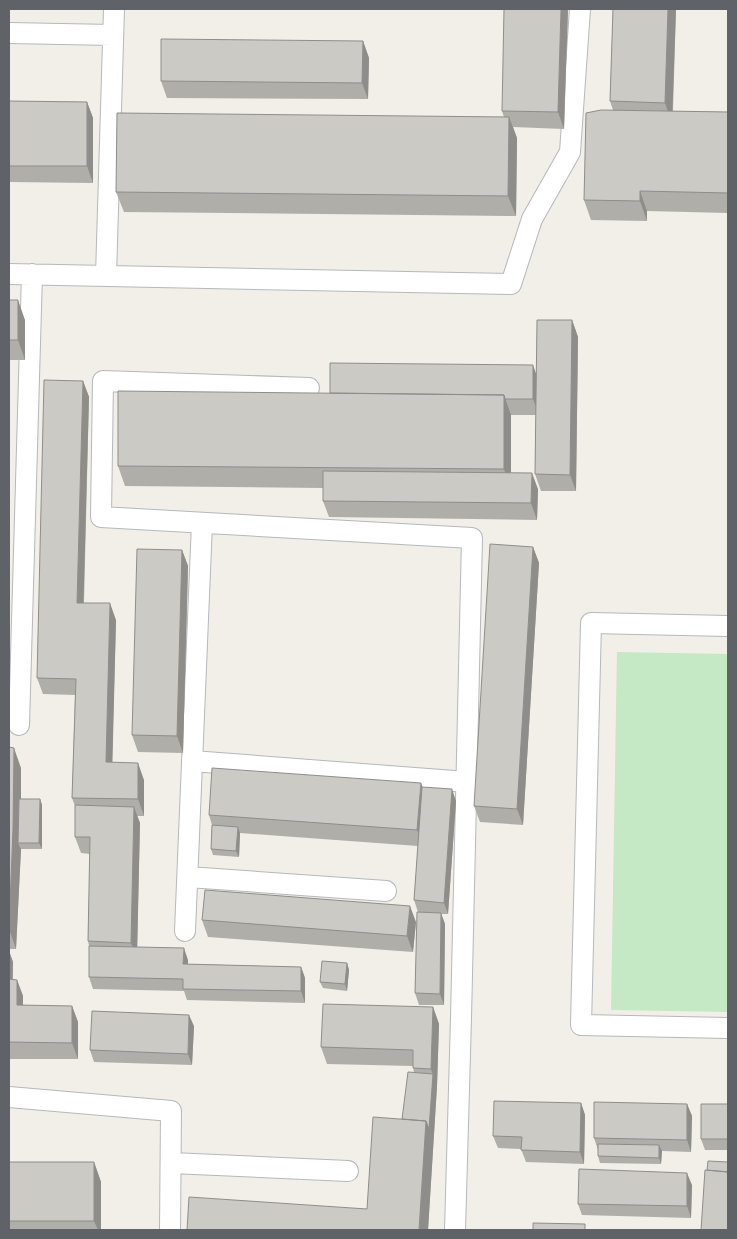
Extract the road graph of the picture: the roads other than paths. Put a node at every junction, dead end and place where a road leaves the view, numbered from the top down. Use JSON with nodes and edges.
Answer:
{"nodes":[{"id":1,"x":114,"y":9,"type":"edge"},
{"id":2,"x":580,"y":9,"type":"edge"},
{"id":3,"x":9,"y":33,"type":"edge"},
{"id":4,"x":113,"y":35,"type":"junction"},
{"id":5,"x":9,"y":274,"type":"edge"},
{"id":6,"x":32,"y":274,"type":"junction"},
{"id":7,"x":106,"y":276,"type":"junction"},
{"id":8,"x":309,"y":388,"type":"dead end"},
{"id":9,"x":202,"y":523,"type":"junction"},
{"id":10,"x":728,"y":626,"type":"edge"},
{"id":11,"x":19,"y":725,"type":"dead end"},
{"id":12,"x":192,"y":761,"type":"junction"},
{"id":13,"x":467,"y":782,"type":"junction"},
{"id":14,"x":188,"y":878,"type":"junction"},
{"id":15,"x":386,"y":891,"type":"dead end"},
{"id":16,"x":185,"y":931,"type":"dead end"},
{"id":17,"x":728,"y":1028,"type":"edge"},
{"id":18,"x":9,"y":1098,"type":"edge"},
{"id":19,"x":171,"y":1162,"type":"junction"},
{"id":20,"x":348,"y":1171,"type":"dead end"},
{"id":21,"x":170,"y":1230,"type":"edge"},
{"id":22,"x":455,"y":1230,"type":"edge"}],
"edges":[{"from":1,"to":4,"type":"lane"},
{"from":2,"to":7,"type":"lane"},
{"from":3,"to":4,"type":"lane"},
{"from":4,"to":7,"type":"lane"},
{"from":5,"to":6,"type":"lane"},
{"from":6,"to":7,"type":"lane"},
{"from":6,"to":11,"type":"lane"},
{"from":8,"to":9,"type":"lane"},
{"from":9,"to":12,"type":"lane"},
{"from":9,"to":13,"type":"lane"},
{"from":10,"to":17,"type":"lane"},
{"from":12,"to":13,"type":"lane"},
{"from":12,"to":14,"type":"lane"},
{"from":13,"to":22,"type":"lane"},
{"from":14,"to":15,"type":"lane"},
{"from":14,"to":16,"type":"lane"},
{"from":18,"to":19,"type":"lane"},
{"from":19,"to":20,"type":"lane"},
{"from":19,"to":21,"type":"lane"}]}
